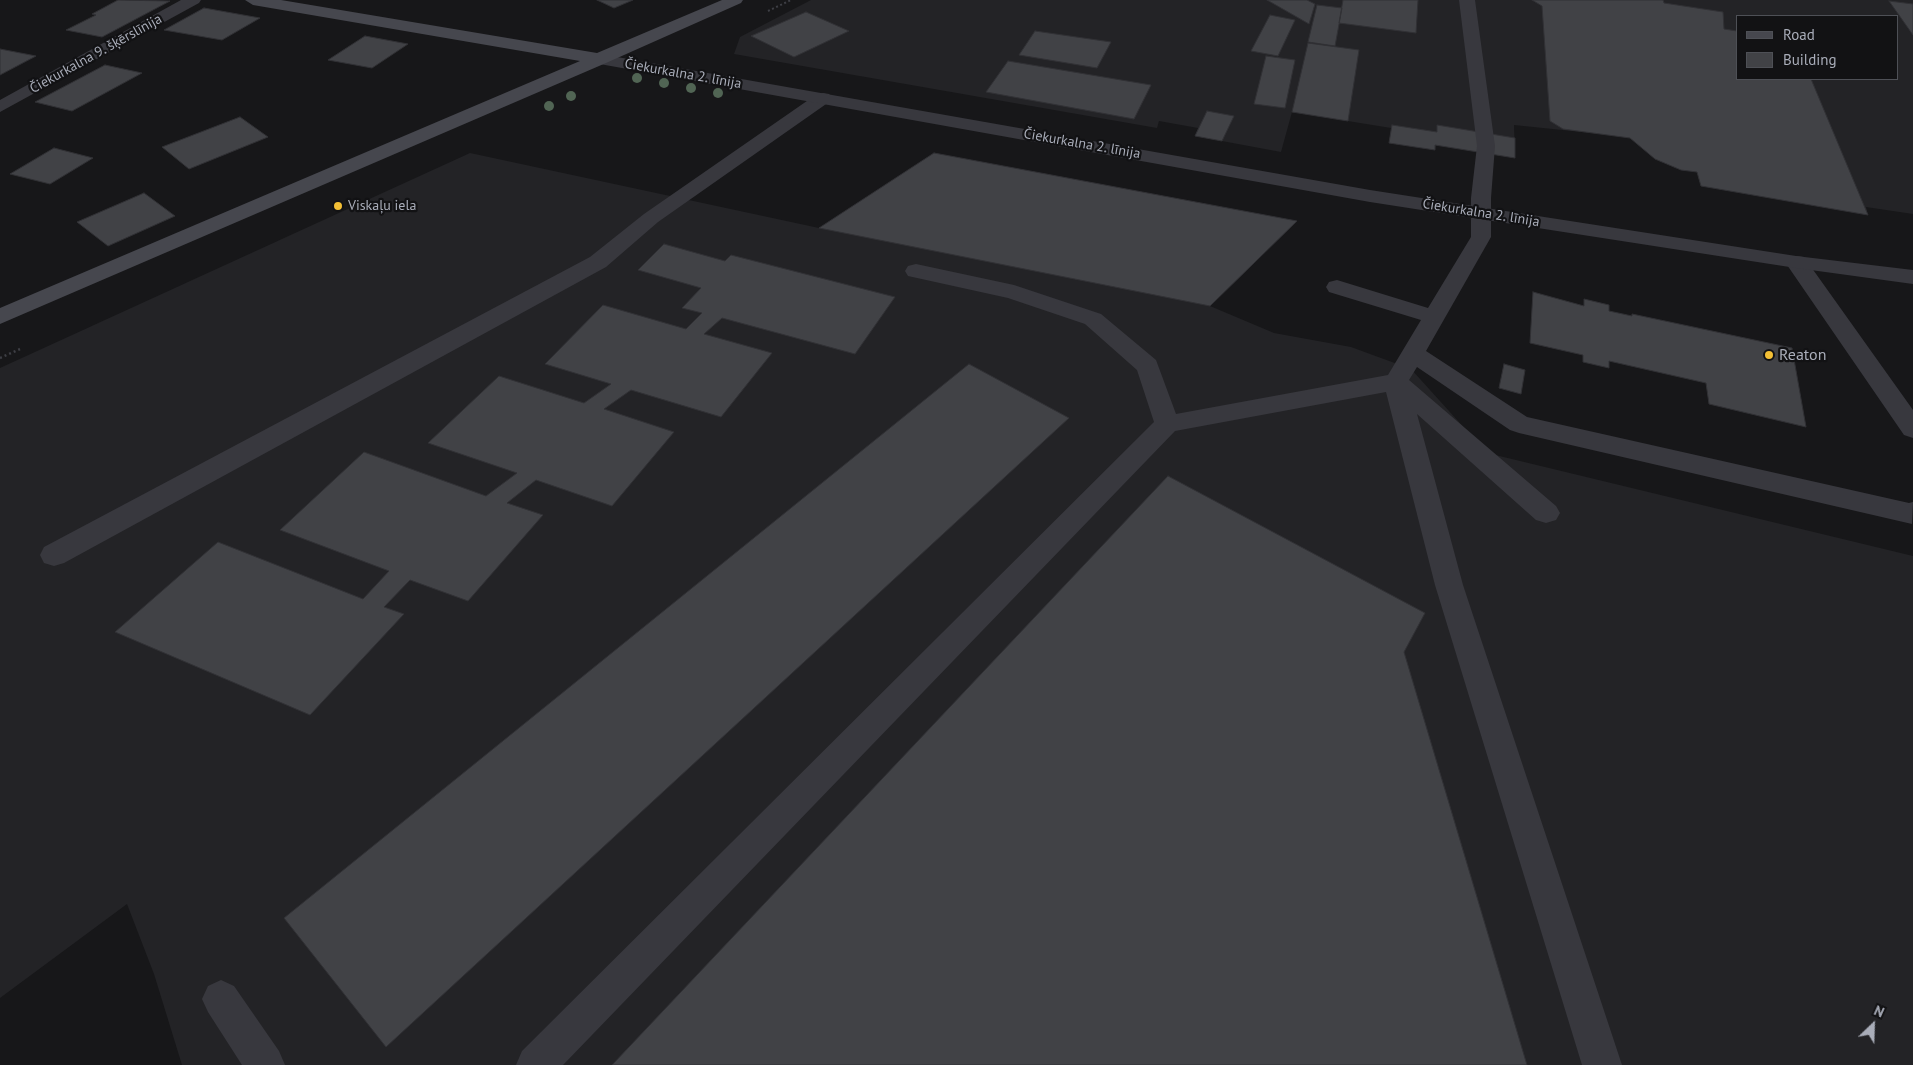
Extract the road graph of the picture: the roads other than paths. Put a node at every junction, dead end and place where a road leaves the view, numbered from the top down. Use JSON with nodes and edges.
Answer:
{"nodes":[{"id":1,"x":193,"y":0,"type":"edge"},
{"id":2,"x":253,"y":0,"type":"edge"},
{"id":3,"x":735,"y":0,"type":"edge"},
{"id":4,"x":1467,"y":0,"type":"edge"},
{"id":5,"x":600,"y":59,"type":"junction"},
{"id":6,"x":823,"y":98,"type":"junction"},
{"id":7,"x":0,"y":107,"type":"edge"},
{"id":8,"x":1481,"y":213,"type":"junction"},
{"id":9,"x":1796,"y":262,"type":"junction"},
{"id":10,"x":916,"y":271,"type":"dead end"},
{"id":11,"x":1913,"y":277,"type":"edge"},
{"id":12,"x":1337,"y":287,"type":"dead end"},
{"id":13,"x":0,"y":317,"type":"edge"},
{"id":14,"x":1435,"y":318,"type":"junction"},
{"id":15,"x":1414,"y":354,"type":"junction"},
{"id":16,"x":1396,"y":382,"type":"junction"},
{"id":17,"x":1167,"y":424,"type":"junction"},
{"id":18,"x":1913,"y":429,"type":"edge"},
{"id":19,"x":1913,"y":512,"type":"edge"},
{"id":20,"x":1546,"y":514,"type":"dead end"},
{"id":21,"x":54,"y":555,"type":"dead end"},
{"id":22,"x":221,"y":999,"type":"dead end"},
{"id":23,"x":265,"y":1065,"type":"edge"},
{"id":24,"x":536,"y":1065,"type":"edge"},
{"id":25,"x":1602,"y":1065,"type":"edge"}],
"edges":[{"from":1,"to":7,"type":"street","name":"Čiekurkalna 9. šķērslīnija"},
{"from":2,"to":5,"type":"street","name":"Čiekurkalna 2. līnija"},
{"from":3,"to":5,"type":"street"},
{"from":4,"to":8,"type":"street"},
{"from":5,"to":6,"type":"street","name":"Čiekurkalna 2. līnija"},
{"from":5,"to":13,"type":"street"},
{"from":6,"to":8,"type":"street","name":"Čiekurkalna 2. līnija"},
{"from":6,"to":21,"type":"street"},
{"from":8,"to":9,"type":"street","name":"Čiekurkalna 2. līnija"},
{"from":8,"to":14,"type":"street"},
{"from":9,"to":11,"type":"street","name":"Čiekurkalna 2. līnija"},
{"from":9,"to":18,"type":"street"},
{"from":10,"to":17,"type":"street"},
{"from":12,"to":14,"type":"street"},
{"from":14,"to":15,"type":"street"},
{"from":15,"to":16,"type":"street"},
{"from":15,"to":19,"type":"street"},
{"from":16,"to":17,"type":"street"},
{"from":16,"to":20,"type":"street"},
{"from":16,"to":25,"type":"street"},
{"from":17,"to":24,"type":"street"},
{"from":22,"to":23,"type":"street"}]}
